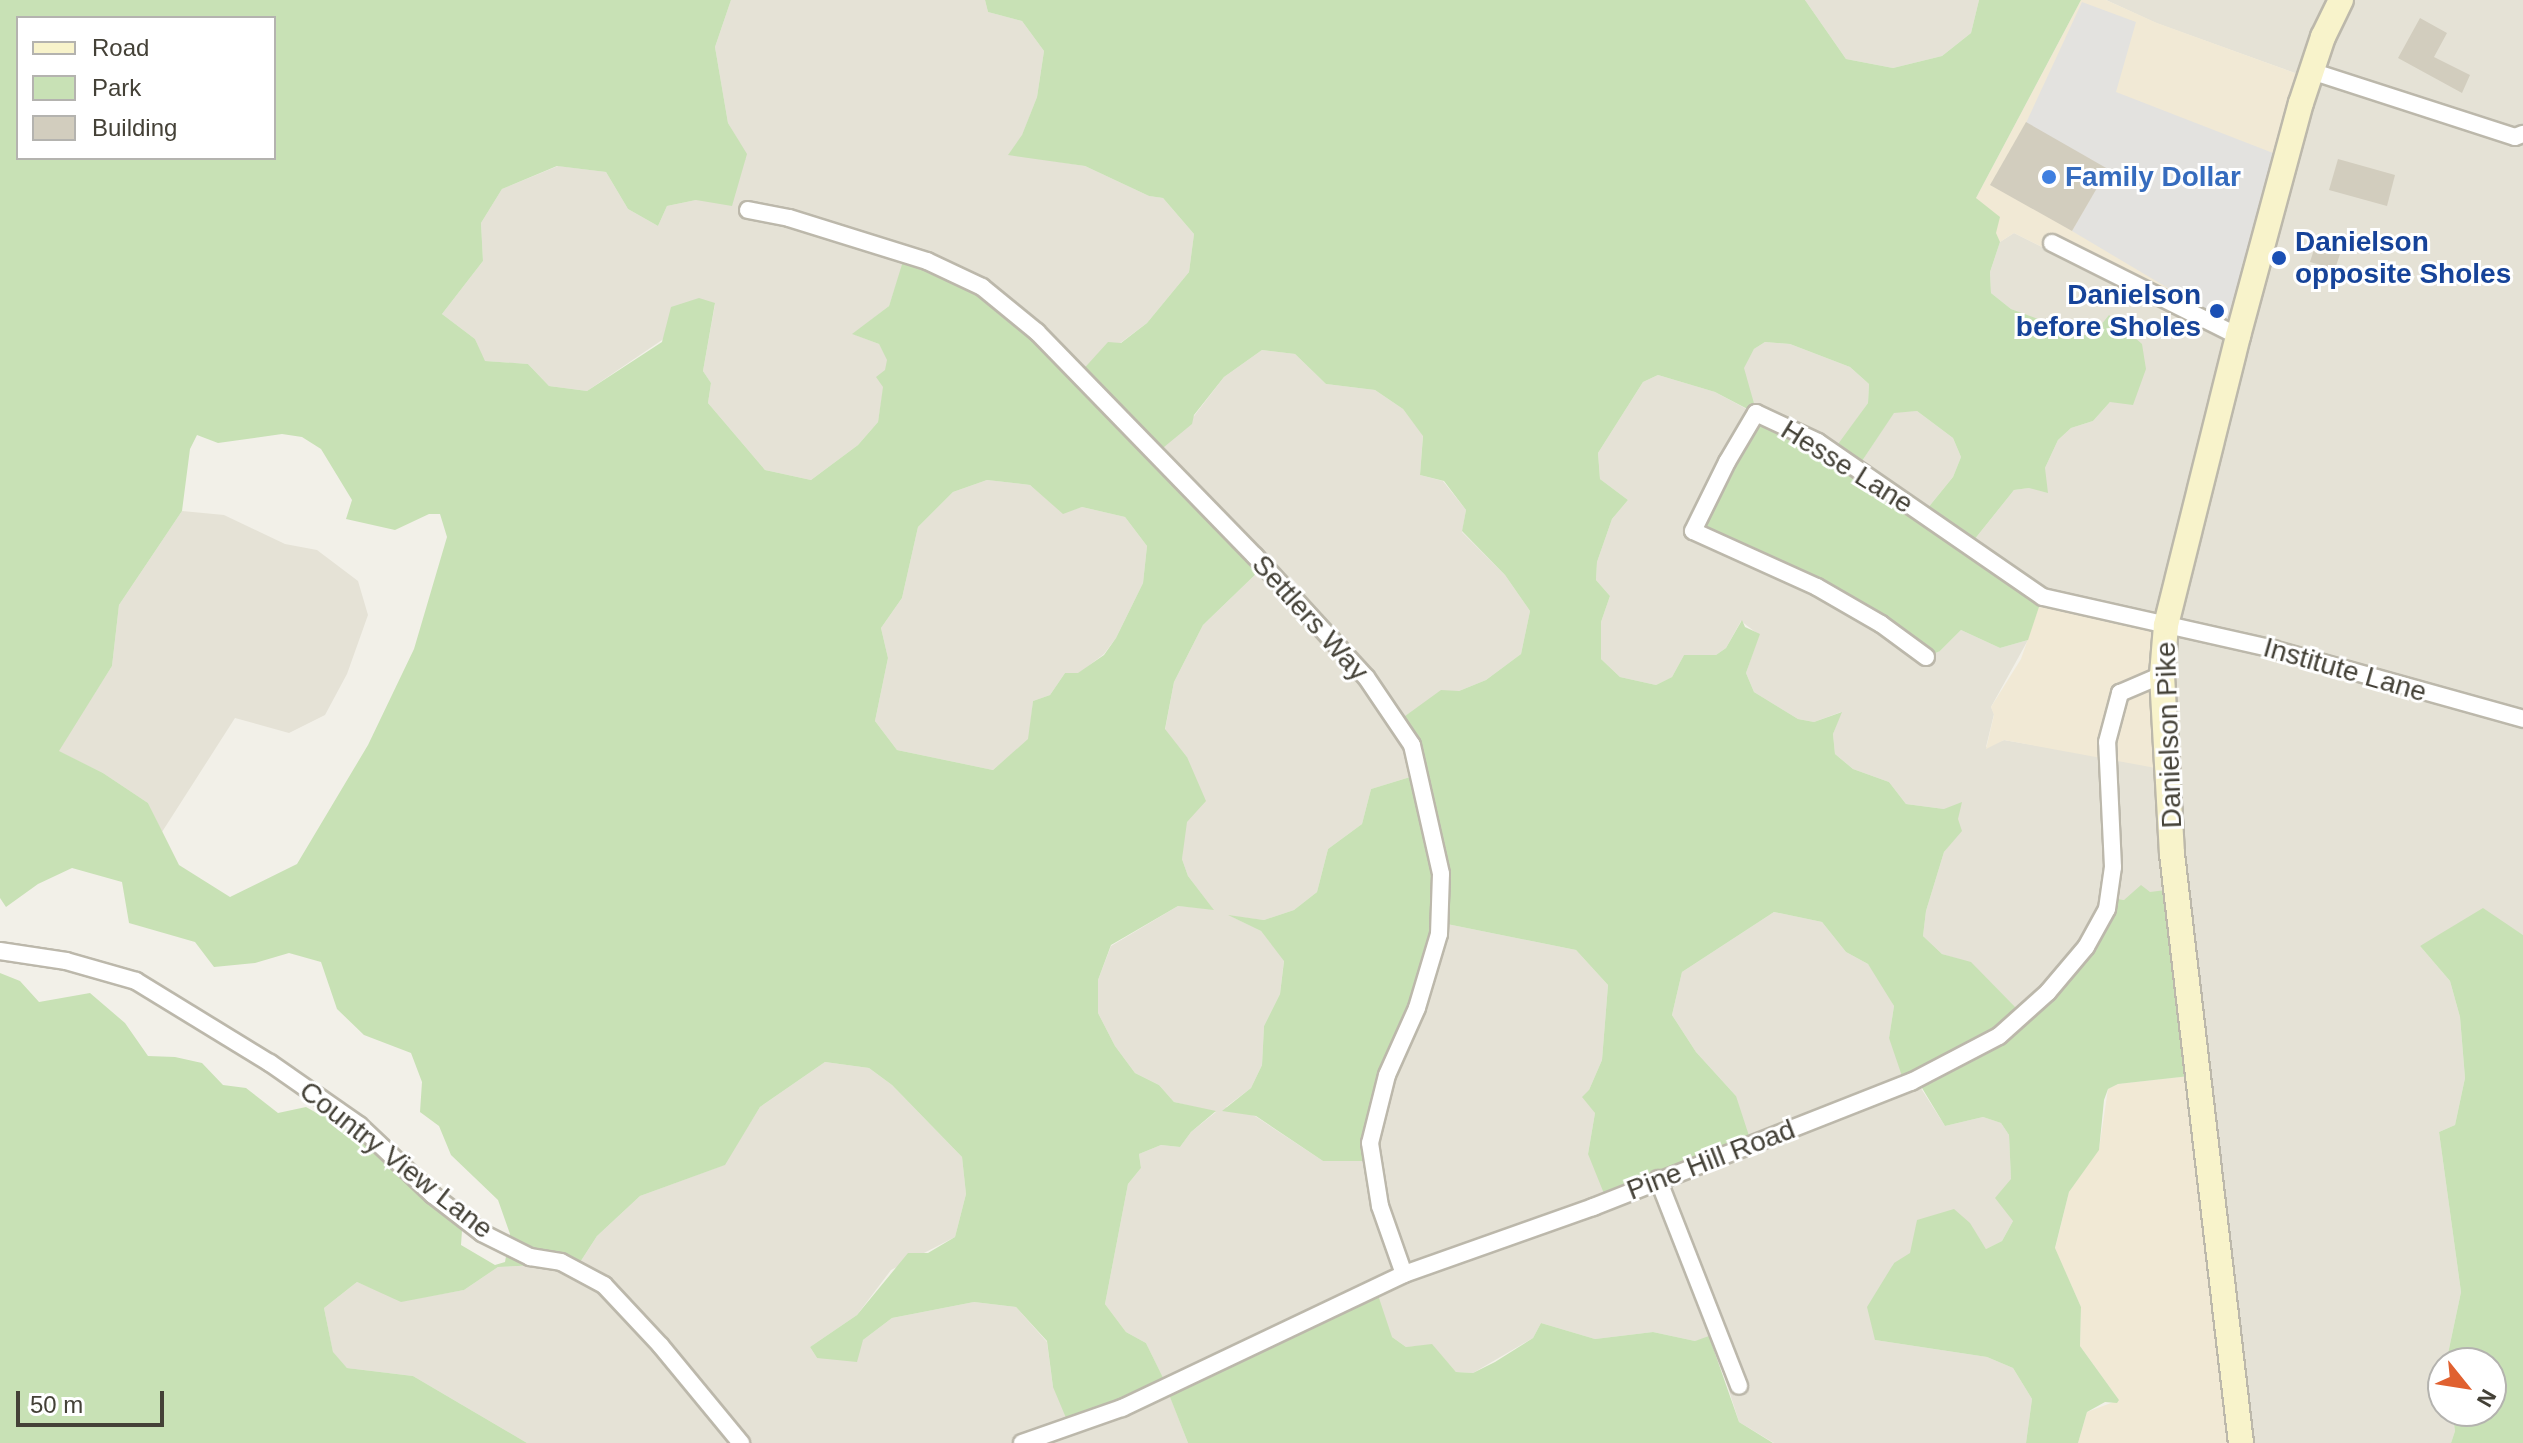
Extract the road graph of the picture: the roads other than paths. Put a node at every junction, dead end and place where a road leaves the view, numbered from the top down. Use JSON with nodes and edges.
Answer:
{"nodes":[{"id":1,"x":2341,"y":0,"type":"edge"},
{"id":2,"x":2311,"y":71,"type":"junction"},
{"id":3,"x":2523,"y":134,"type":"edge"},
{"id":4,"x":748,"y":210,"type":"dead end"},
{"id":5,"x":2052,"y":243,"type":"dead end"},
{"id":6,"x":2238,"y":336,"type":"junction"},
{"id":7,"x":2166,"y":625,"type":"junction"},
{"id":8,"x":1926,"y":657,"type":"dead end"},
{"id":9,"x":2162,"y":675,"type":"junction"},
{"id":10,"x":2523,"y":719,"type":"edge"},
{"id":11,"x":0,"y":951,"type":"edge"},
{"id":12,"x":1658,"y":1179,"type":"junction"},
{"id":13,"x":1404,"y":1274,"type":"junction"},
{"id":14,"x":1739,"y":1386,"type":"dead end"},
{"id":15,"x":741,"y":1443,"type":"edge"},
{"id":16,"x":1022,"y":1443,"type":"edge"},
{"id":17,"x":2241,"y":1443,"type":"edge"}],
"edges":[{"from":1,"to":2,"type":"main road","name":"Danielson Pike"},
{"from":2,"to":3,"type":"street"},
{"from":2,"to":6,"type":"main road","name":"Danielson Pike"},
{"from":4,"to":13,"type":"street","name":"Settlers Way"},
{"from":5,"to":6,"type":"street"},
{"from":6,"to":7,"type":"main road","name":"Danielson Pike"},
{"from":7,"to":8,"type":"street","name":"Hesse Lane"},
{"from":7,"to":9,"type":"main road","name":"Danielson Pike"},
{"from":7,"to":10,"type":"street","name":"Institute Lane"},
{"from":9,"to":12,"type":"street","name":"Pine Hill Road"},
{"from":9,"to":17,"type":"main road","name":"Danielson Pike"},
{"from":11,"to":15,"type":"street","name":"Country View Lane"},
{"from":12,"to":13,"type":"street","name":"Pine Hill Road"},
{"from":12,"to":14,"type":"street"},
{"from":13,"to":16,"type":"street","name":"Pine Hill Road"}]}
